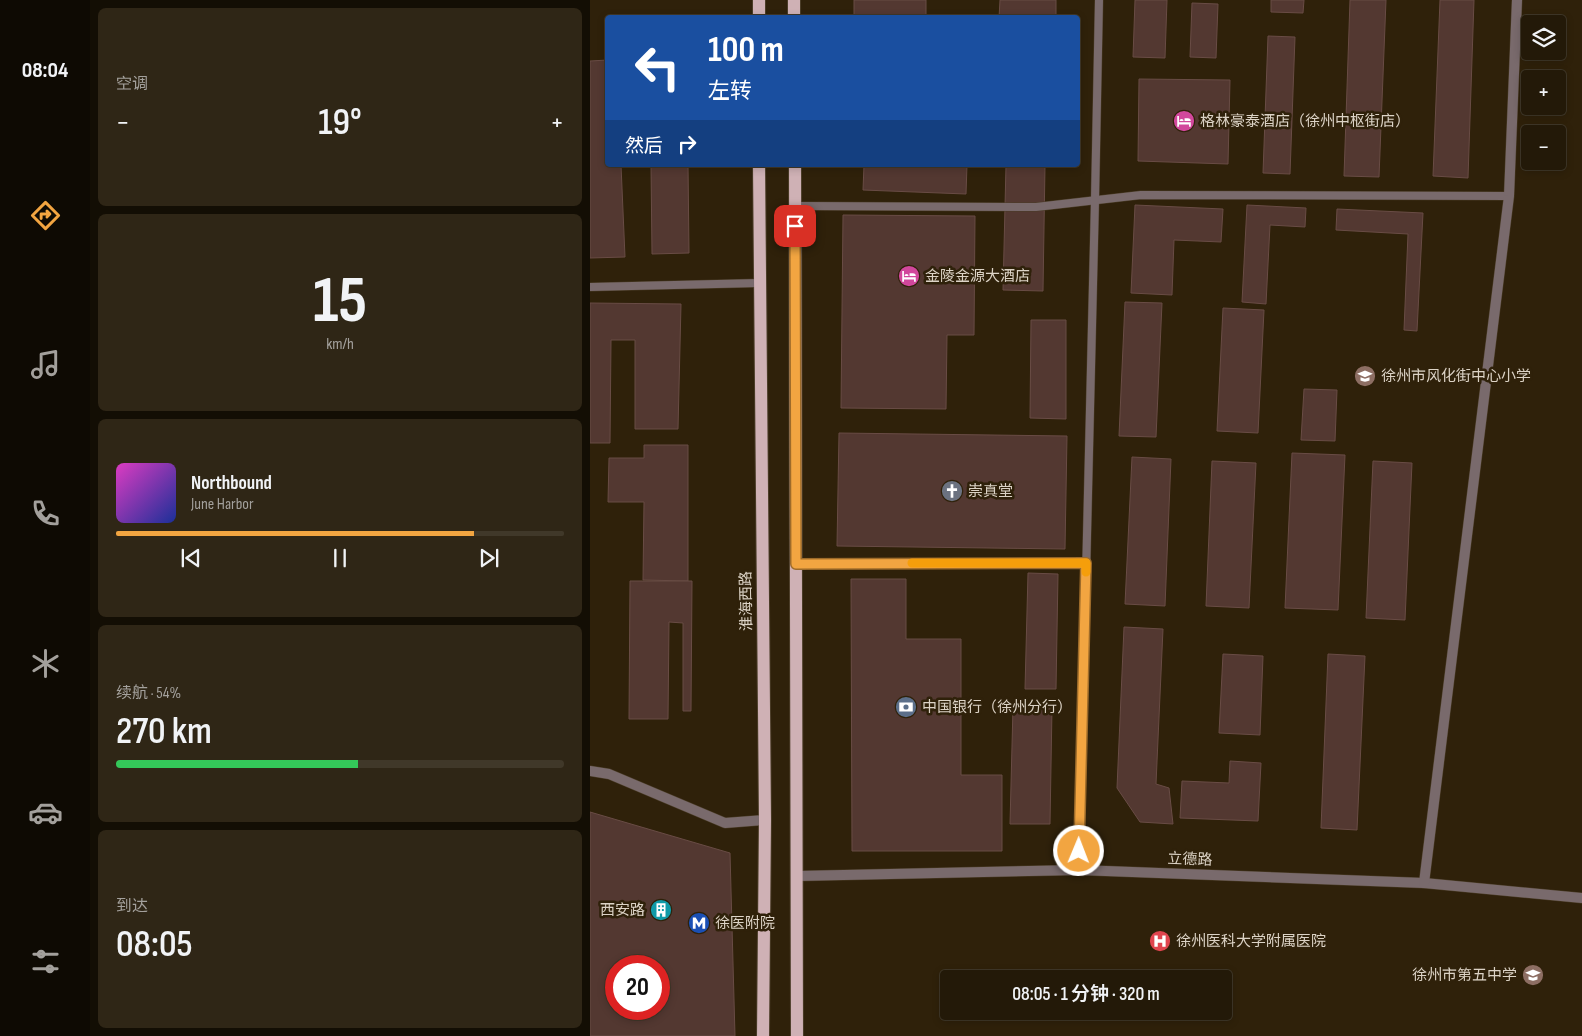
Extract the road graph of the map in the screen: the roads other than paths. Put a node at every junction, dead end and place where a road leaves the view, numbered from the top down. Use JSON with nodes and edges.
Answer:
{"nodes":[{"id":1,"x":759,"y":0,"type":"edge"},
{"id":2,"x":794,"y":0,"type":"edge"},
{"id":3,"x":1099,"y":0,"type":"edge"},
{"id":4,"x":1517,"y":0,"type":"edge"},
{"id":5,"x":759,"y":15,"type":"edge"},
{"id":6,"x":794,"y":15,"type":"edge"},
{"id":7,"x":759,"y":167,"type":"edge"},
{"id":8,"x":795,"y":167,"type":"edge"},
{"id":9,"x":1509,"y":196,"type":"junction"},
{"id":10,"x":1096,"y":200,"type":"junction"},
{"id":11,"x":795,"y":206,"type":"junction"},
{"id":12,"x":760,"y":283,"type":"junction"},
{"id":13,"x":590,"y":287,"type":"edge"},
{"id":14,"x":1086,"y":563,"type":"junction"},
{"id":15,"x":796,"y":564,"type":"junction"},
{"id":16,"x":590,"y":770,"type":"edge"},
{"id":17,"x":765,"y":820,"type":"junction"},
{"id":18,"x":1079,"y":870,"type":"junction"},
{"id":19,"x":797,"y":876,"type":"junction"},
{"id":20,"x":1424,"y":883,"type":"junction"},
{"id":21,"x":1582,"y":898,"type":"edge"},
{"id":22,"x":763,"y":1036,"type":"edge"},
{"id":23,"x":797,"y":1036,"type":"edge"}],
"edges":[{"from":1,"to":5,"type":"main road"},
{"from":2,"to":6,"type":"main road"},
{"from":3,"to":10,"type":"lane"},
{"from":4,"to":9,"type":"street"},
{"from":7,"to":12,"type":"main road","name":"淮海西路"},
{"from":8,"to":11,"type":"main road"},
{"from":9,"to":10,"type":"lane"},
{"from":9,"to":20,"type":"street"},
{"from":10,"to":11,"type":"lane"},
{"from":10,"to":14,"type":"lane"},
{"from":11,"to":15,"type":"main road"},
{"from":12,"to":13,"type":"lane"},
{"from":12,"to":17,"type":"main road","name":"淮海西路"},
{"from":14,"to":15,"type":"lane"},
{"from":14,"to":18,"type":"lane"},
{"from":15,"to":19,"type":"main road"},
{"from":16,"to":17,"type":"street"},
{"from":17,"to":22,"type":"main road","name":"淮海西路"},
{"from":18,"to":19,"type":"street","name":"立德路"},
{"from":18,"to":20,"type":"street","name":"立德路"},
{"from":19,"to":23,"type":"main road"},
{"from":20,"to":21,"type":"street","name":"立德路"}]}
